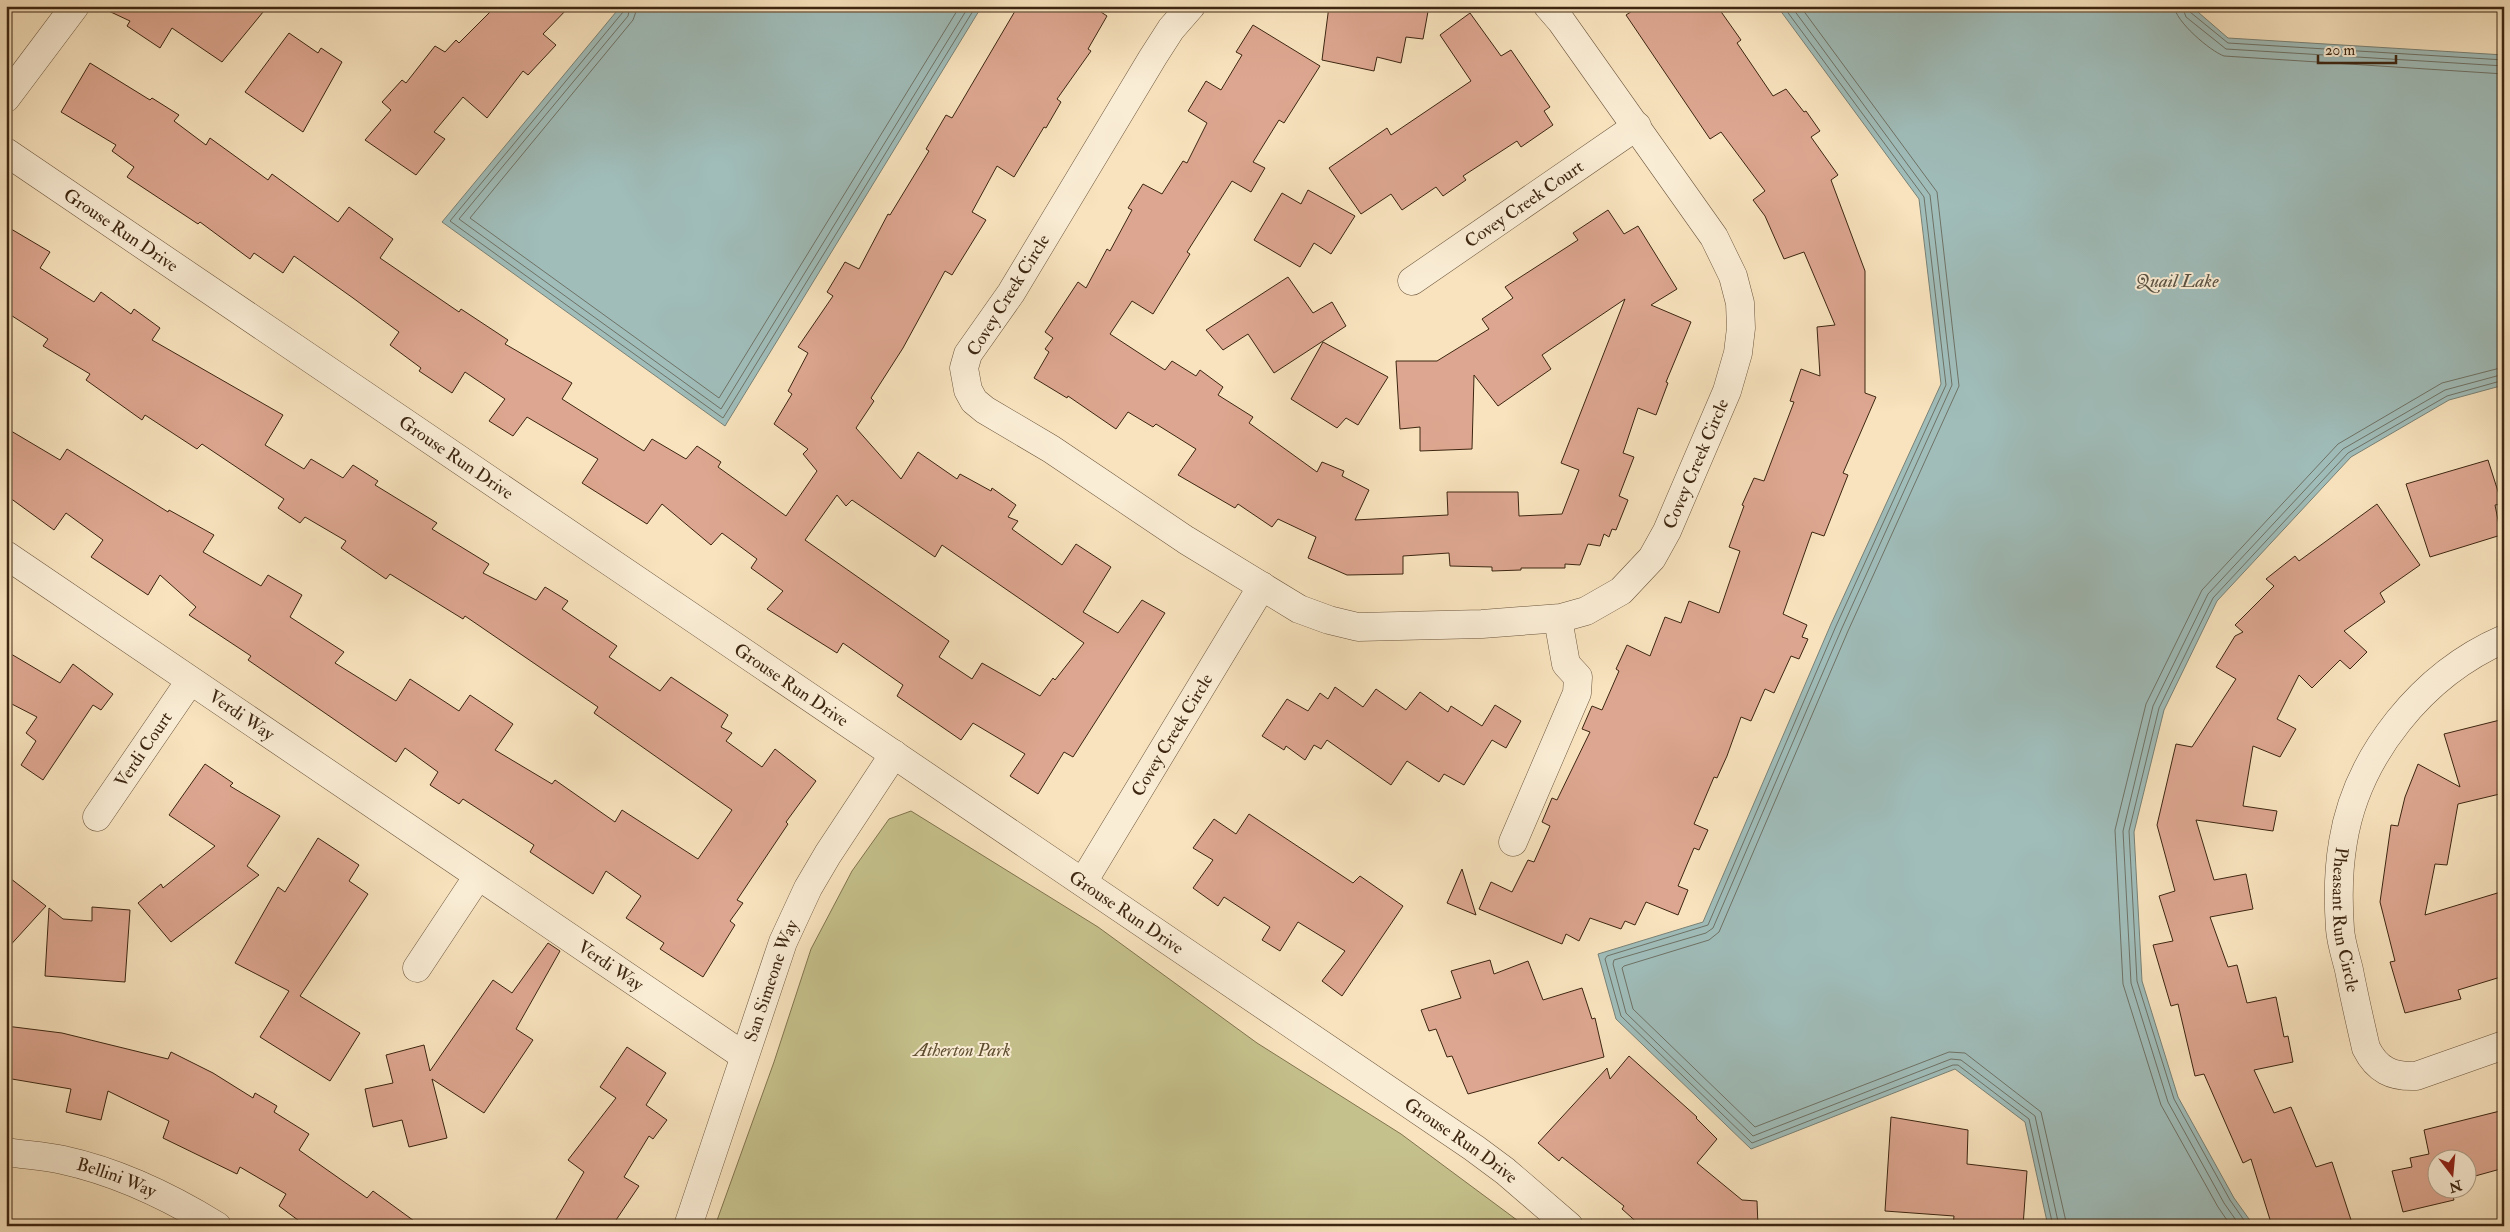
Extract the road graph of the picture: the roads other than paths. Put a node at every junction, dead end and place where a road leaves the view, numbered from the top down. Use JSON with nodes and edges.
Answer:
{"nodes":[{"id":1,"x":75,"y":6,"type":"edge"},
{"id":2,"x":1191,"y":6,"type":"edge"},
{"id":3,"x":1548,"y":6,"type":"edge"},
{"id":4,"x":6,"y":98,"type":"edge"},
{"id":5,"x":1636,"y":126,"type":"junction"},
{"id":6,"x":6,"y":152,"type":"edge"},
{"id":7,"x":1412,"y":281,"type":"dead end"},
{"id":8,"x":6,"y":555,"type":"edge"},
{"id":9,"x":1262,"y":586,"type":"junction"},
{"id":10,"x":1558,"y":618,"type":"junction"},
{"id":11,"x":2504,"y":639,"type":"edge"},
{"id":12,"x":190,"y":681,"type":"junction"},
{"id":13,"x":894,"y":754,"type":"junction"},
{"id":14,"x":97,"y":818,"type":"dead end"},
{"id":15,"x":1513,"y":842,"type":"dead end"},
{"id":16,"x":478,"y":876,"type":"junction"},
{"id":17,"x":1083,"y":882,"type":"junction"},
{"id":18,"x":417,"y":968,"type":"dead end"},
{"id":19,"x":2504,"y":1045,"type":"edge"},
{"id":20,"x":744,"y":1056,"type":"junction"},
{"id":21,"x":6,"y":1152,"type":"edge"},
{"id":22,"x":217,"y":1226,"type":"edge"},
{"id":23,"x":688,"y":1226,"type":"edge"},
{"id":24,"x":1570,"y":1226,"type":"edge"}],
"edges":[{"from":1,"to":4,"type":"street"},
{"from":2,"to":9,"type":"street","name":"Covey Creek Circle"},
{"from":3,"to":5,"type":"street","name":"Covey Creek Circle"},
{"from":5,"to":7,"type":"street","name":"Covey Creek Court"},
{"from":5,"to":10,"type":"street","name":"Covey Creek Circle"},
{"from":6,"to":13,"type":"street","name":"Grouse Run Drive"},
{"from":8,"to":12,"type":"street","name":"Verdi Way"},
{"from":9,"to":10,"type":"street","name":"Covey Creek Circle"},
{"from":9,"to":17,"type":"street","name":"Covey Creek Circle"},
{"from":10,"to":15,"type":"street"},
{"from":11,"to":19,"type":"street","name":"Pheasant Run Circle"},
{"from":12,"to":14,"type":"street","name":"Verdi Court"},
{"from":12,"to":16,"type":"street","name":"Verdi Way"},
{"from":13,"to":17,"type":"street","name":"Grouse Run Drive"},
{"from":13,"to":20,"type":"street","name":"San Simeone Way"},
{"from":16,"to":18,"type":"street"},
{"from":16,"to":20,"type":"street","name":"Verdi Way"},
{"from":17,"to":24,"type":"street","name":"Grouse Run Drive"},
{"from":20,"to":23,"type":"street","name":"San Simeone Way"},
{"from":21,"to":22,"type":"street","name":"Bellini Way"}]}
